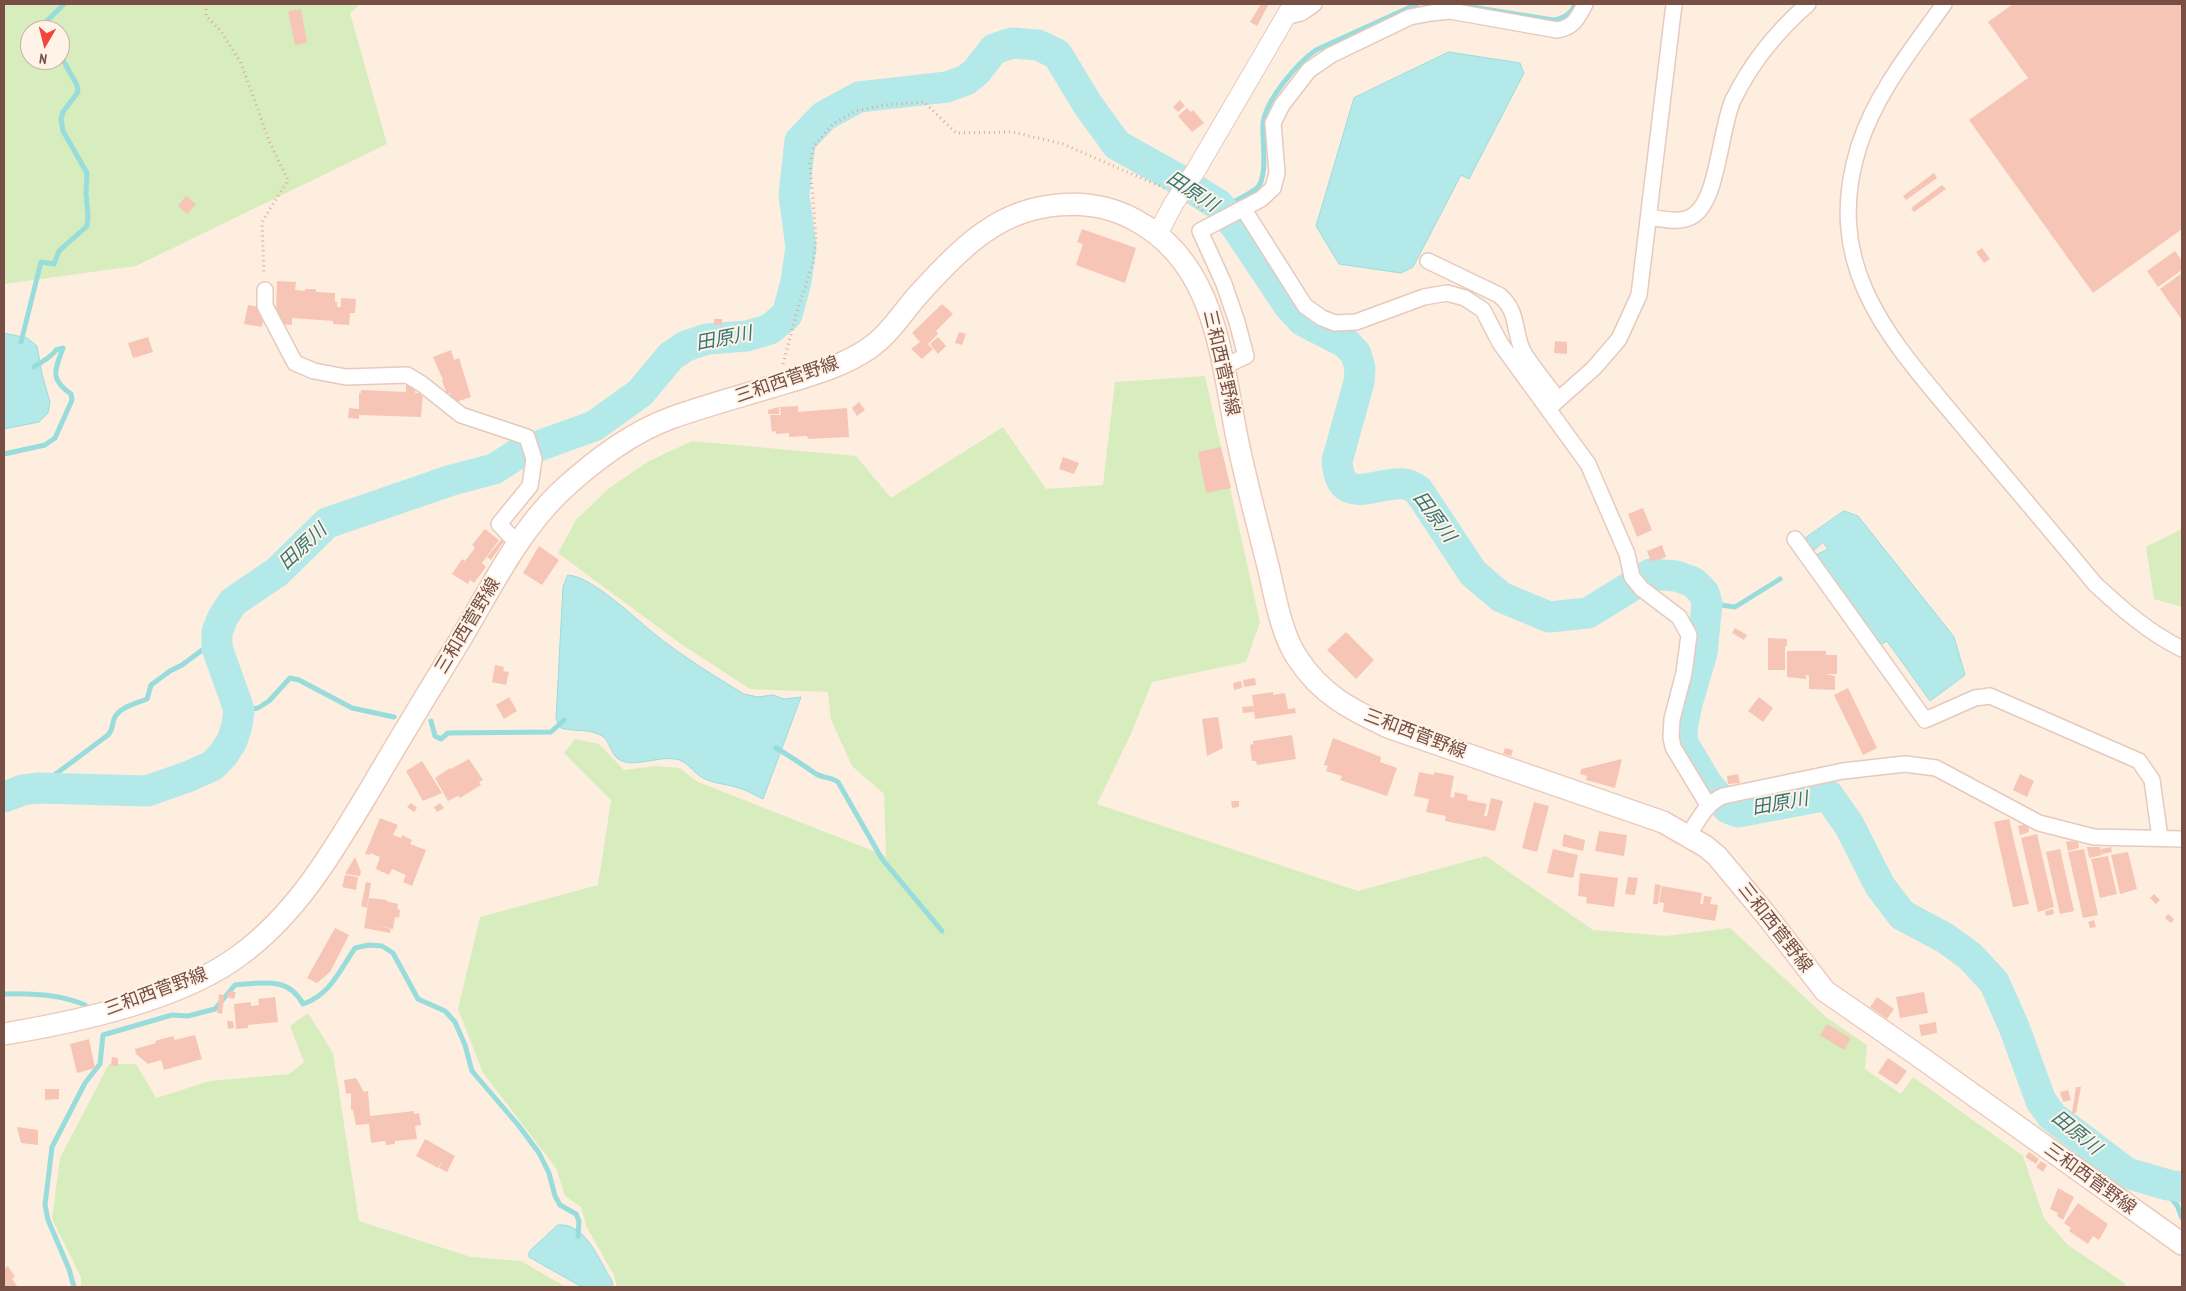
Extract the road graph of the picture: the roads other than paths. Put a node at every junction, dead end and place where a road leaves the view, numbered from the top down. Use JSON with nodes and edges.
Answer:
{"nodes":[{"id":1,"x":1314,"y":4,"type":"edge"},
{"id":2,"x":1585,"y":4,"type":"edge"},
{"id":3,"x":1674,"y":4,"type":"edge"},
{"id":4,"x":1808,"y":4,"type":"edge"},
{"id":5,"x":1944,"y":4,"type":"edge"},
{"id":6,"x":1289,"y":10,"type":"edge"},
{"id":7,"x":1240,"y":209,"type":"junction"},
{"id":8,"x":1649,"y":217,"type":"junction"},
{"id":9,"x":1157,"y":235,"type":"junction"},
{"id":10,"x":1428,"y":261,"type":"dead end"},
{"id":11,"x":265,"y":290,"type":"road end"},
{"id":12,"x":1223,"y":367,"type":"junction"},
{"id":13,"x":1553,"y":403,"type":"junction"},
{"id":14,"x":1795,"y":539,"type":"dead end"},
{"id":15,"x":517,"y":543,"type":"junction"},
{"id":16,"x":2182,"y":649,"type":"edge"},
{"id":17,"x":1714,"y":801,"type":"junction"},
{"id":18,"x":1688,"y":836,"type":"junction"},
{"id":19,"x":2160,"y":838,"type":"junction"},
{"id":20,"x":2182,"y":839,"type":"edge"},
{"id":21,"x":4,"y":1034,"type":"edge"},
{"id":22,"x":2182,"y":1244,"type":"edge"}],
"edges":[{"from":1,"to":6,"type":"street"},
{"from":2,"to":7,"type":"street"},
{"from":3,"to":8,"type":"street"},
{"from":4,"to":8,"type":"street"},
{"from":5,"to":16,"type":"street"},
{"from":6,"to":9,"type":"street","bridge":true},
{"from":7,"to":12,"type":"street"},
{"from":7,"to":13,"type":"street"},
{"from":8,"to":13,"type":"street"},
{"from":9,"to":12,"type":"main road","name":"三和西菅野線"},
{"from":9,"to":15,"type":"main road","name":"三和西菅野線"},
{"from":10,"to":13,"type":"street"},
{"from":11,"to":15,"type":"street"},
{"from":12,"to":18,"type":"main road","name":"三和西菅野線"},
{"from":13,"to":17,"type":"street"},
{"from":14,"to":19,"type":"street"},
{"from":15,"to":21,"type":"main road","name":"三和西菅野線"},
{"from":17,"to":18,"type":"street"},
{"from":17,"to":19,"type":"street"},
{"from":18,"to":22,"type":"main road","name":"三和西菅野線"},
{"from":19,"to":20,"type":"street"}]}
